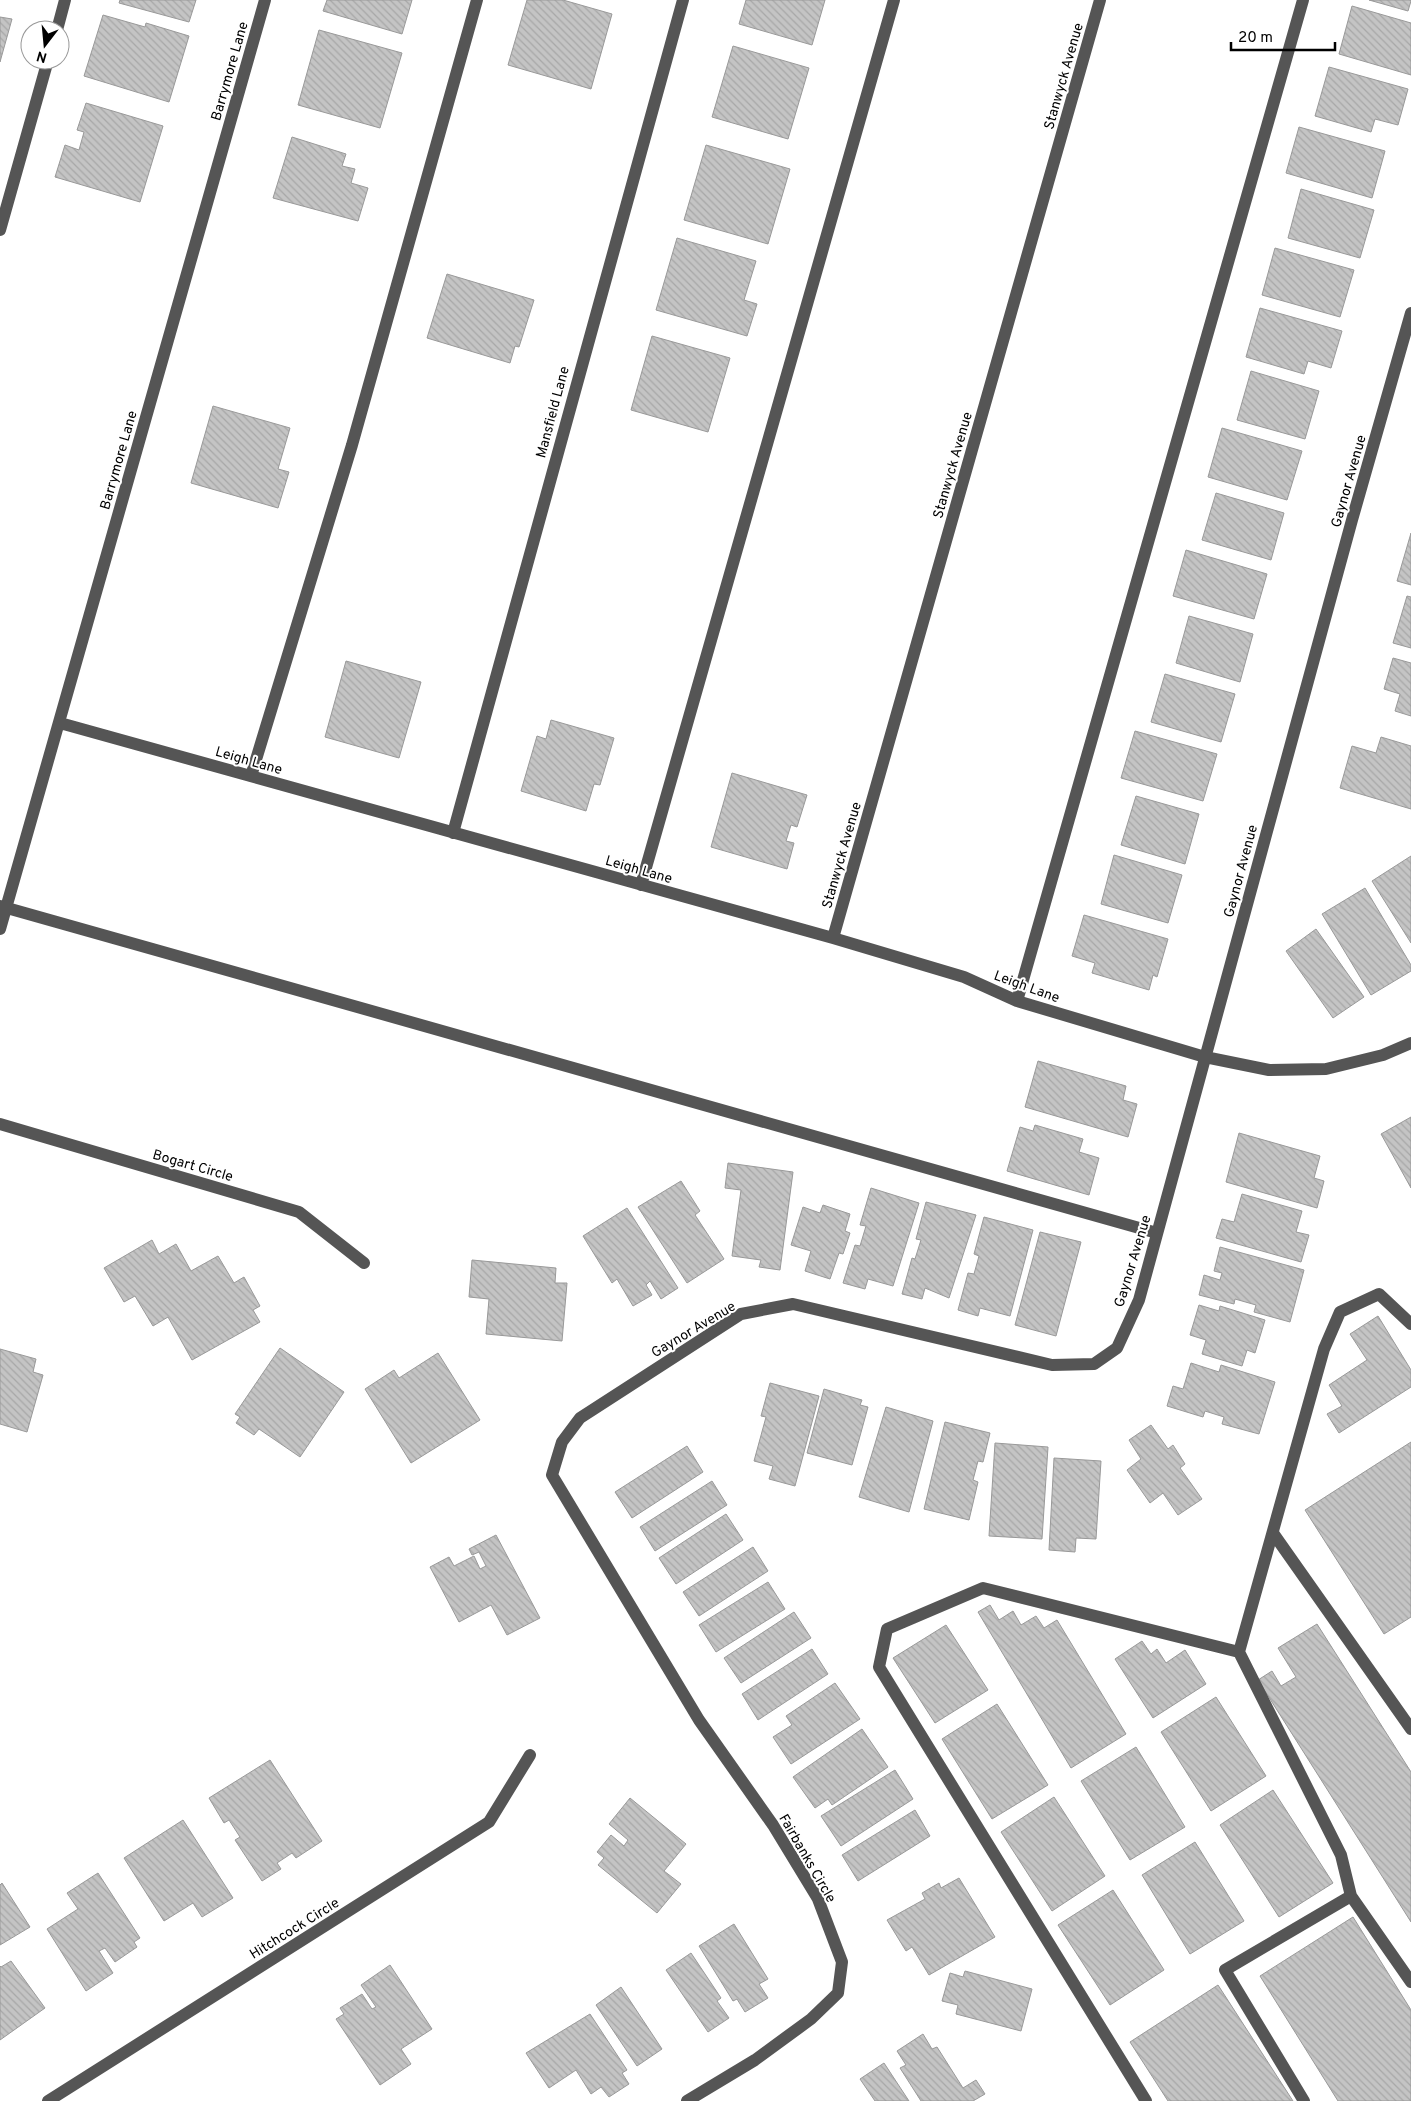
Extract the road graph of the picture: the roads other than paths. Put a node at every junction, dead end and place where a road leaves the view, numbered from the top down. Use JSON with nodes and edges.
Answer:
{"nodes":[{"id":1,"x":65,"y":0,"type":"edge"},
{"id":2,"x":265,"y":0,"type":"edge"},
{"id":3,"x":477,"y":0,"type":"edge"},
{"id":4,"x":683,"y":0,"type":"edge"},
{"id":5,"x":894,"y":0,"type":"edge"},
{"id":6,"x":1100,"y":0,"type":"edge"},
{"id":7,"x":1303,"y":0,"type":"edge"},
{"id":8,"x":60,"y":20,"type":"edge"},
{"id":9,"x":45,"y":70,"type":"edge"},
{"id":10,"x":0,"y":230,"type":"edge"},
{"id":11,"x":1411,"y":313,"type":"edge"},
{"id":12,"x":60,"y":723,"type":"junction"},
{"id":13,"x":251,"y":776,"type":"junction"},
{"id":14,"x":453,"y":833,"type":"junction"},
{"id":15,"x":642,"y":885,"type":"junction"},
{"id":16,"x":3,"y":907,"type":"edge"},
{"id":17,"x":0,"y":929,"type":"edge"},
{"id":18,"x":833,"y":938,"type":"junction"},
{"id":19,"x":1017,"y":1001,"type":"junction"},
{"id":20,"x":1411,"y":1043,"type":"edge"},
{"id":21,"x":1206,"y":1057,"type":"junction"},
{"id":22,"x":0,"y":1124,"type":"edge"},
{"id":23,"x":1157,"y":1233,"type":"junction"},
{"id":24,"x":364,"y":1263,"type":"dead end"},
{"id":25,"x":1411,"y":1324,"type":"edge"},
{"id":26,"x":1273,"y":1533,"type":"junction"},
{"id":27,"x":1239,"y":1652,"type":"junction"},
{"id":28,"x":699,"y":1720,"type":"joint"},
{"id":29,"x":1411,"y":1728,"type":"edge"},
{"id":30,"x":530,"y":1756,"type":"dead end"},
{"id":31,"x":1351,"y":1896,"type":"junction"},
{"id":32,"x":1411,"y":1982,"type":"edge"},
{"id":33,"x":48,"y":2101,"type":"edge"},
{"id":34,"x":687,"y":2101,"type":"edge"},
{"id":35,"x":1146,"y":2101,"type":"edge"},
{"id":36,"x":1304,"y":2101,"type":"edge"}],
"edges":[{"from":1,"to":8,"type":"street"},
{"from":2,"to":12,"type":"street","name":"Barrymore Lane"},
{"from":3,"to":13,"type":"street"},
{"from":4,"to":14,"type":"street","name":"Mansfield Lane"},
{"from":5,"to":15,"type":"street"},
{"from":6,"to":18,"type":"street","name":"Stanwyck Avenue"},
{"from":7,"to":19,"type":"street"},
{"from":9,"to":10,"type":"street"},
{"from":11,"to":21,"type":"street","name":"Gaynor Avenue"},
{"from":12,"to":13,"type":"street","name":"Leigh Lane"},
{"from":12,"to":16,"type":"street","name":"Barrymore Lane"},
{"from":13,"to":14,"type":"street","name":"Leigh Lane"},
{"from":14,"to":15,"type":"street","name":"Leigh Lane"},
{"from":15,"to":18,"type":"street","name":"Leigh Lane"},
{"from":16,"to":17,"type":"street","name":"Barrymore Lane"},
{"from":16,"to":23,"type":"street"},
{"from":18,"to":19,"type":"street","name":"Leigh Lane"},
{"from":19,"to":21,"type":"street","name":"Leigh Lane"},
{"from":20,"to":21,"type":"street","name":"Leigh Lane"},
{"from":21,"to":23,"type":"street","name":"Gaynor Avenue"},
{"from":22,"to":24,"type":"street","name":"Bogart Circle"},
{"from":23,"to":28,"type":"street","name":"Gaynor Avenue"},
{"from":25,"to":26,"type":"street"},
{"from":26,"to":27,"type":"street"},
{"from":26,"to":29,"type":"street"},
{"from":27,"to":31,"type":"street"},
{"from":27,"to":35,"type":"street"},
{"from":28,"to":34,"type":"street","name":"Fairbanks Circle"},
{"from":30,"to":33,"type":"street","name":"Hitchcock Circle"},
{"from":31,"to":32,"type":"street"},
{"from":31,"to":36,"type":"street"}]}
